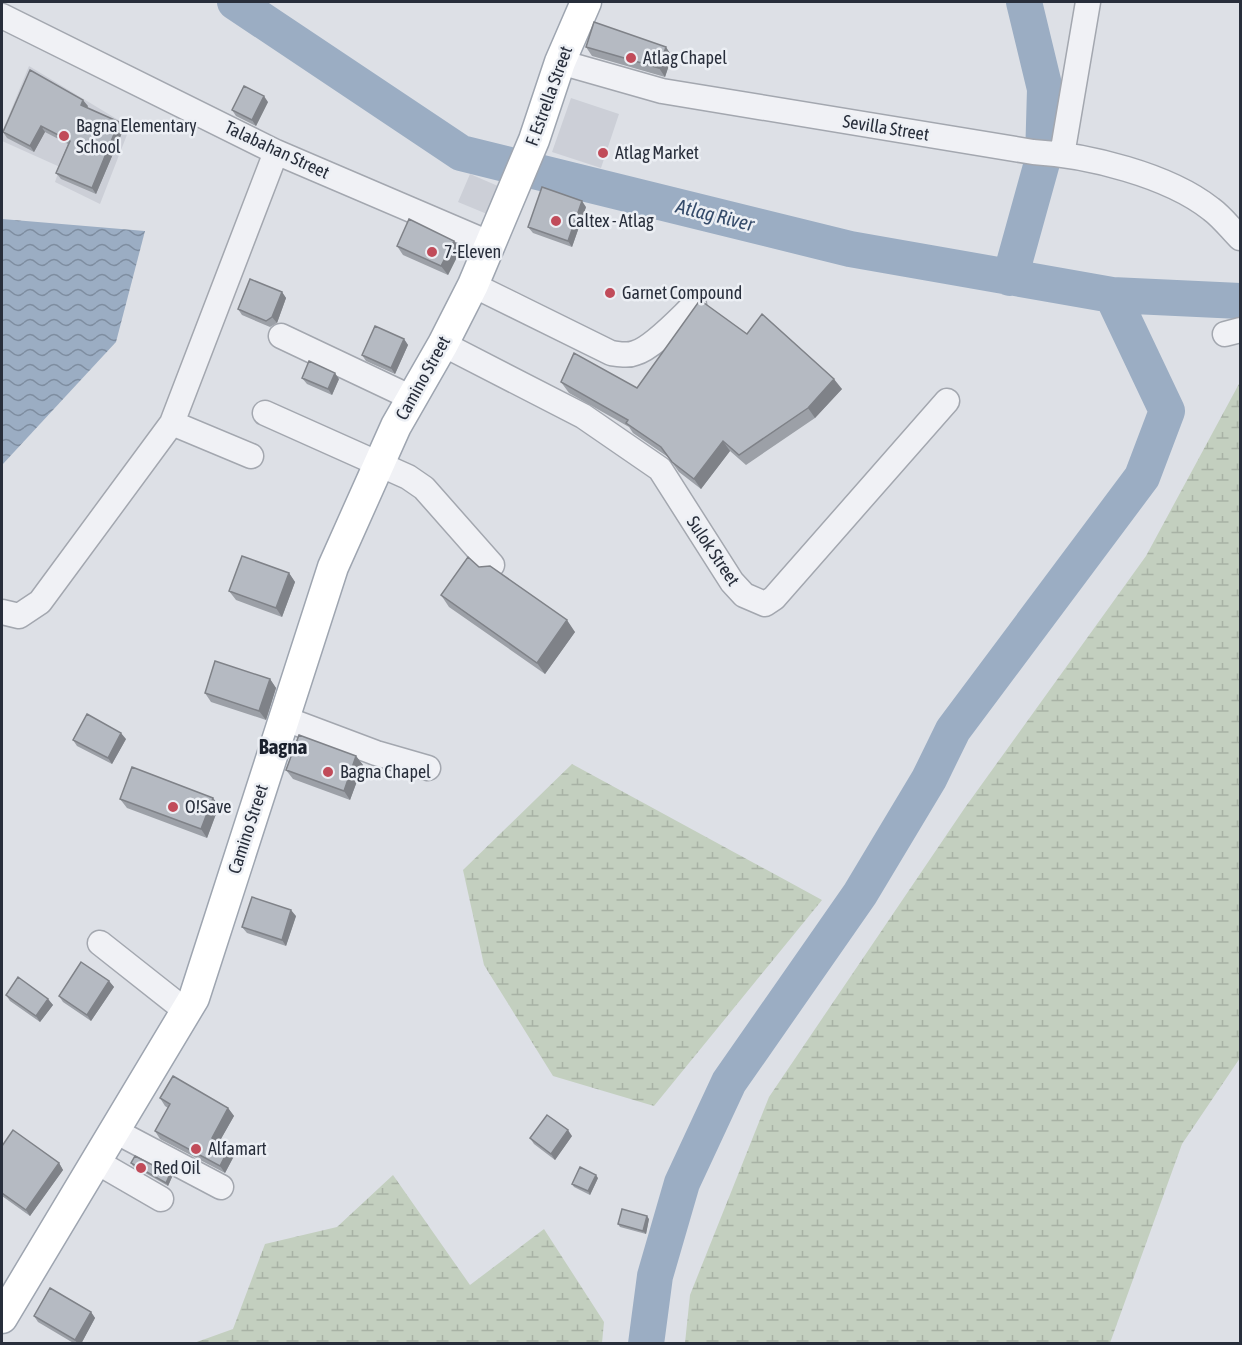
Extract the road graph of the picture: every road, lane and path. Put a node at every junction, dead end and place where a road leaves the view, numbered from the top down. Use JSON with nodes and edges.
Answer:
{"nodes":[{"id":1,"x":586,"y":2,"type":"edge"},
{"id":2,"x":1089,"y":2,"type":"edge"},
{"id":3,"x":2,"y":16,"type":"edge"},
{"id":4,"x":560,"y":62,"type":"junction"},
{"id":5,"x":276,"y":152,"type":"junction"},
{"id":6,"x":1049,"y":153,"type":"junction"},
{"id":7,"x":513,"y":190,"type":"joint"},
{"id":8,"x":1240,"y":238,"type":"edge"},
{"id":9,"x":491,"y":244,"type":"junction"},
{"id":10,"x":473,"y":285,"type":"junction"},
{"id":11,"x":694,"y":305,"type":"edge"},
{"id":12,"x":281,"y":336,"type":"dead end"},
{"id":13,"x":443,"y":344,"type":"junction"},
{"id":14,"x":412,"y":398,"type":"junction"},
{"id":15,"x":947,"y":401,"type":"dead end"},
{"id":16,"x":265,"y":413,"type":"dead end"},
{"id":17,"x":172,"y":423,"type":"junction"},
{"id":18,"x":251,"y":456,"type":"dead end"},
{"id":19,"x":378,"y":466,"type":"junction"},
{"id":20,"x":492,"y":565,"type":"edge"},
{"id":21,"x":2,"y":612,"type":"edge"},
{"id":22,"x":283,"y":718,"type":"junction"},
{"id":23,"x":428,"y":768,"type":"dead end"},
{"id":24,"x":100,"y":943,"type":"dead end"},
{"id":25,"x":186,"y":1011,"type":"junction"},
{"id":26,"x":115,"y":1131,"type":"junction"},
{"id":27,"x":97,"y":1162,"type":"junction"},
{"id":28,"x":222,"y":1187,"type":"dead end"},
{"id":29,"x":161,"y":1199,"type":"dead end"},
{"id":30,"x":2,"y":1318,"type":"edge"}],
"edges":[{"from":1,"to":4,"type":"main road","name":"F. Estrella Street"},
{"from":2,"to":6,"type":"street"},
{"from":3,"to":5,"type":"street","name":"Talabahan Street"},
{"from":4,"to":6,"type":"street","name":"Sevilla Street"},
{"from":4,"to":7,"type":"main road","name":"F. Estrella Street"},
{"from":5,"to":9,"type":"street","name":"Talabahan Street"},
{"from":5,"to":17,"type":"street"},
{"from":6,"to":8,"type":"street","name":"Sevilla Street"},
{"from":7,"to":9,"type":"main road","name":"Camino Street"},
{"from":9,"to":10,"type":"main road","name":"Camino Street"},
{"from":10,"to":11,"type":"street"},
{"from":10,"to":13,"type":"main road","name":"Camino Street"},
{"from":12,"to":14,"type":"street"},
{"from":13,"to":14,"type":"main road","name":"Camino Street"},
{"from":13,"to":15,"type":"street","name":"Sulok Street"},
{"from":14,"to":19,"type":"main road","name":"Camino Street"},
{"from":16,"to":19,"type":"street"},
{"from":17,"to":18,"type":"street"},
{"from":17,"to":21,"type":"street"},
{"from":19,"to":20,"type":"street"},
{"from":19,"to":22,"type":"main road","name":"Camino Street"},
{"from":22,"to":23,"type":"street"},
{"from":22,"to":25,"type":"main road","name":"Camino Street"},
{"from":24,"to":25,"type":"street"},
{"from":25,"to":26,"type":"main road","name":"Camino Street"},
{"from":26,"to":27,"type":"main road","name":"Camino Street"},
{"from":26,"to":28,"type":"street"},
{"from":27,"to":29,"type":"street"},
{"from":27,"to":30,"type":"main road","name":"Camino Street"}]}
